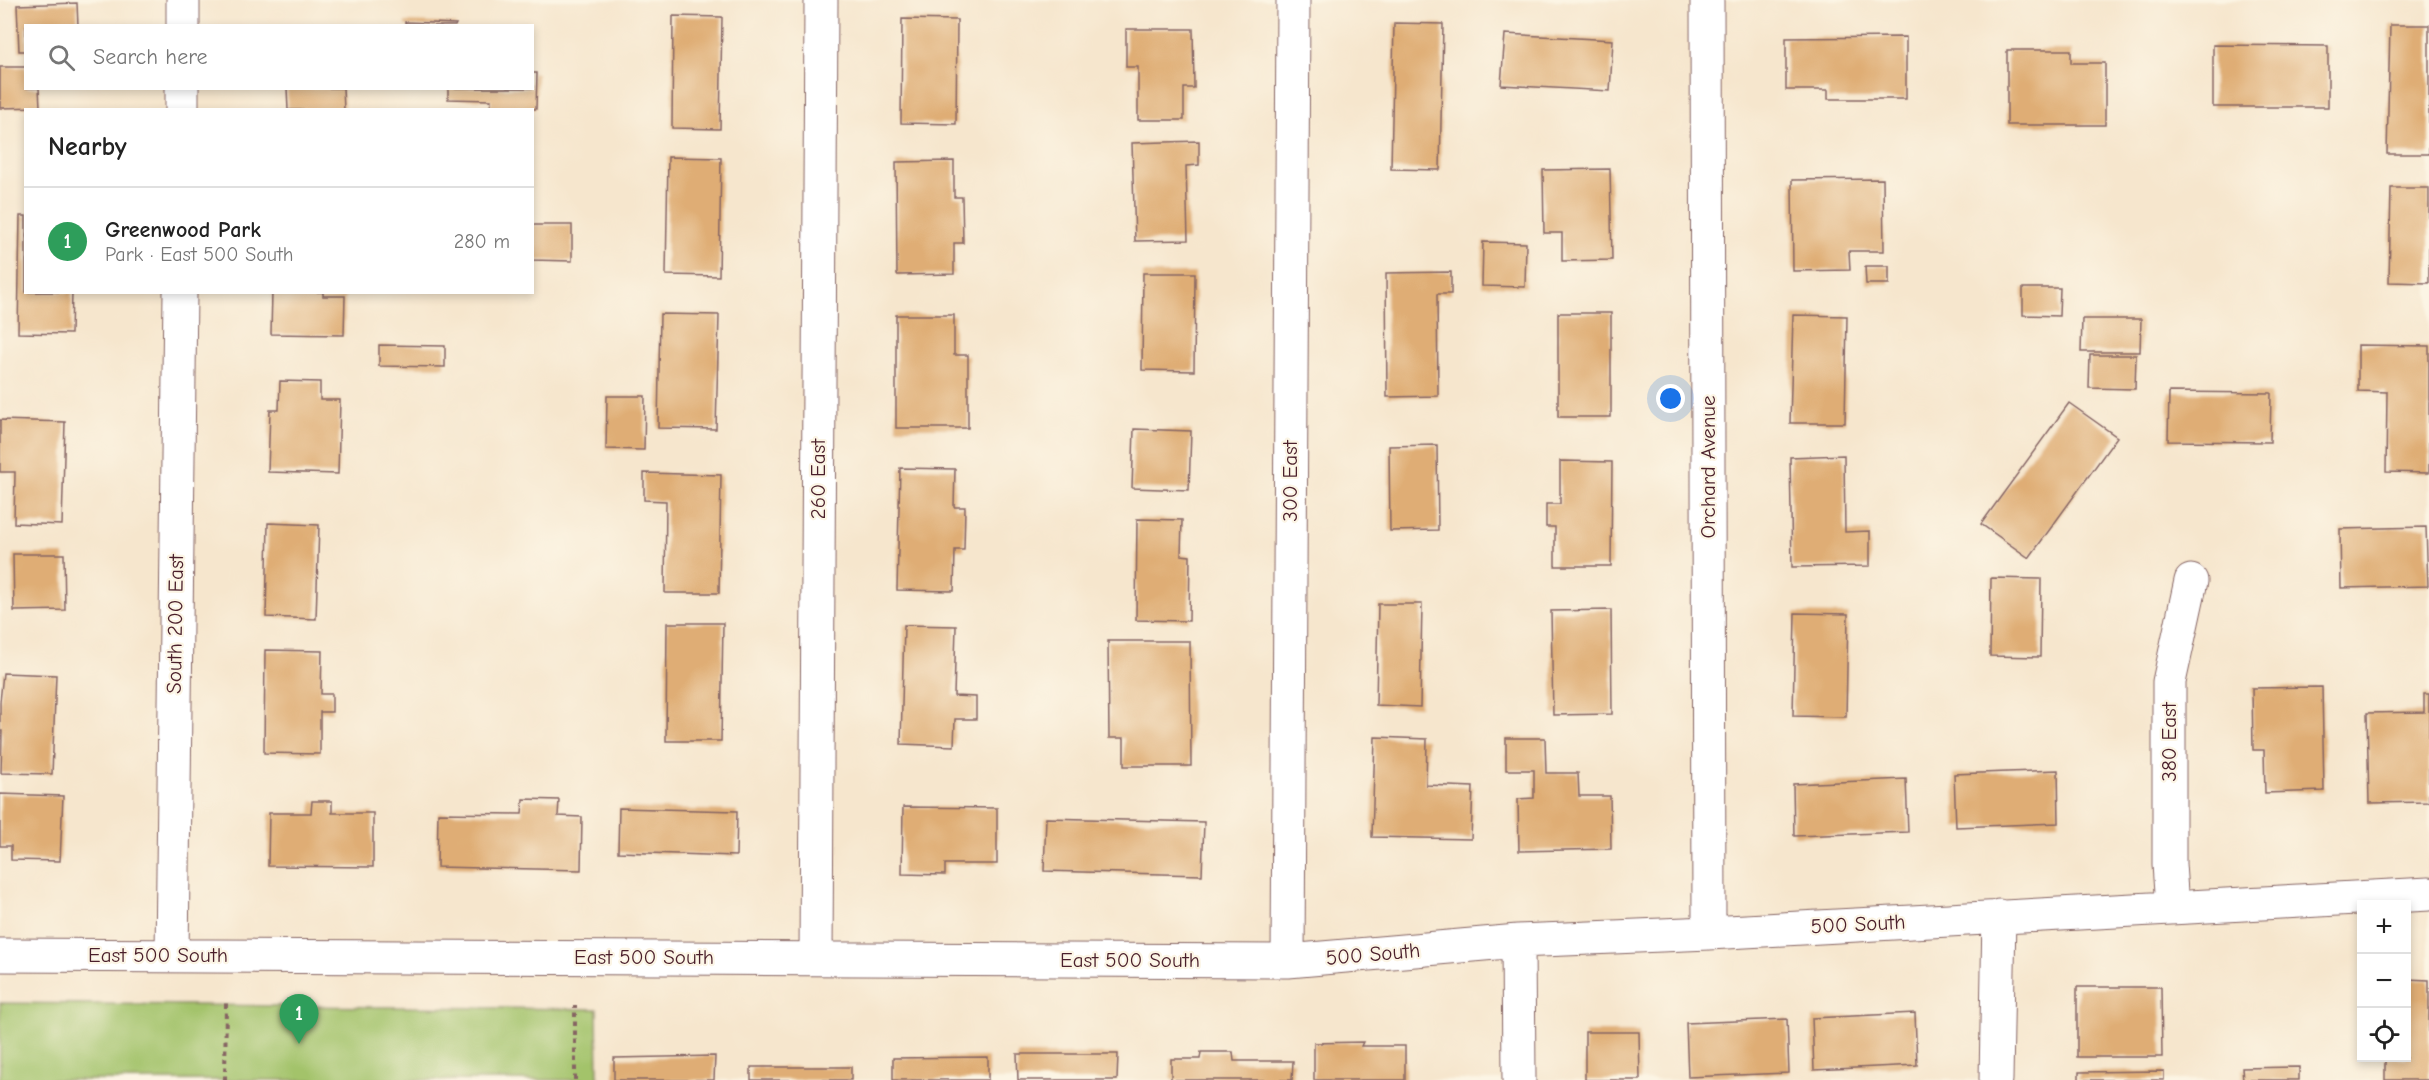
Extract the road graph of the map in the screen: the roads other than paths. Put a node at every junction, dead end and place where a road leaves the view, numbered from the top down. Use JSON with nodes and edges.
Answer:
{"nodes":[{"id":1,"x":183,"y":0,"type":"edge"},
{"id":2,"x":821,"y":0,"type":"edge"},
{"id":3,"x":1293,"y":0,"type":"edge"},
{"id":4,"x":1707,"y":0,"type":"edge"},
{"id":5,"x":183,"y":24,"type":"edge"},
{"id":6,"x":182,"y":90,"type":"edge"},
{"id":7,"x":182,"y":108,"type":"edge"},
{"id":8,"x":180,"y":294,"type":"edge"},
{"id":9,"x":2191,"y":581,"type":"dead end"},
{"id":10,"x":2429,"y":894,"type":"edge"},
{"id":11,"x":2172,"y":906,"type":"junction"},
{"id":12,"x":1999,"y":916,"type":"junction"},
{"id":13,"x":1709,"y":933,"type":"junction"},
{"id":14,"x":1518,"y":941,"type":"junction"},
{"id":15,"x":0,"y":955,"type":"edge"},
{"id":16,"x":172,"y":955,"type":"junction"},
{"id":17,"x":816,"y":958,"type":"junction"},
{"id":18,"x":1288,"y":961,"type":"junction"},
{"id":19,"x":1519,"y":1080,"type":"edge"},
{"id":20,"x":1996,"y":1080,"type":"edge"}],
"edges":[{"from":1,"to":5,"type":"street"},
{"from":2,"to":17,"type":"street","name":"260 East"},
{"from":3,"to":18,"type":"street","name":"300 East"},
{"from":4,"to":13,"type":"street","name":"Orchard Avenue"},
{"from":6,"to":7,"type":"street"},
{"from":8,"to":16,"type":"street","name":"South 200 East"},
{"from":9,"to":11,"type":"street","name":"380 East"},
{"from":10,"to":11,"type":"street","name":"500 South"},
{"from":11,"to":12,"type":"street","name":"500 South"},
{"from":12,"to":13,"type":"street","name":"500 South"},
{"from":12,"to":20,"type":"street"},
{"from":13,"to":14,"type":"street","name":"500 South"},
{"from":14,"to":18,"type":"street","name":"500 South"},
{"from":14,"to":19,"type":"street"},
{"from":15,"to":16,"type":"street","name":"East 500 South"},
{"from":16,"to":17,"type":"street","name":"East 500 South"},
{"from":17,"to":18,"type":"street","name":"East 500 South"}]}
